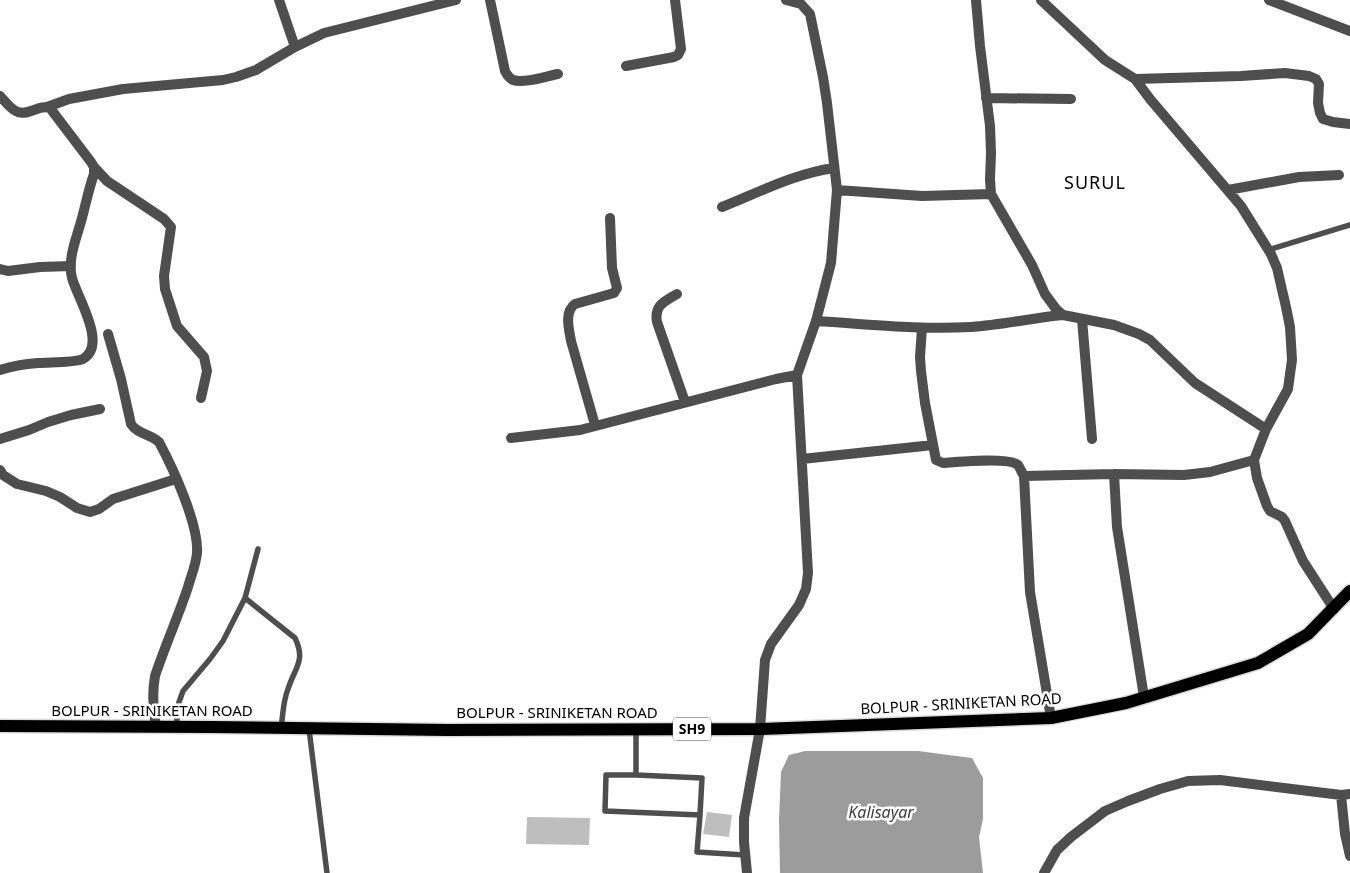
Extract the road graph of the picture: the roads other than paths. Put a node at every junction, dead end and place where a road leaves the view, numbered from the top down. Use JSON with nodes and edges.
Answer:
{"nodes":[{"id":1,"x":279,"y":0,"type":"edge"},
{"id":2,"x":456,"y":0,"type":"edge"},
{"id":3,"x":490,"y":0,"type":"edge"},
{"id":4,"x":675,"y":0,"type":"edge"},
{"id":5,"x":786,"y":0,"type":"edge"},
{"id":6,"x":976,"y":0,"type":"edge"},
{"id":7,"x":1041,"y":0,"type":"edge"},
{"id":8,"x":1269,"y":0,"type":"edge"},
{"id":9,"x":1350,"y":31,"type":"edge"},
{"id":10,"x":294,"y":47,"type":"junction"},
{"id":11,"x":626,"y":66,"type":"dead end"},
{"id":12,"x":558,"y":74,"type":"dead end"},
{"id":13,"x":1135,"y":80,"type":"junction"},
{"id":14,"x":0,"y":96,"type":"edge"},
{"id":15,"x":986,"y":98,"type":"junction"},
{"id":16,"x":1072,"y":99,"type":"dead end"},
{"id":17,"x":47,"y":107,"type":"junction"},
{"id":18,"x":1350,"y":124,"type":"edge"},
{"id":19,"x":94,"y":167,"type":"junction"},
{"id":20,"x":834,"y":168,"type":"junction"},
{"id":21,"x":1339,"y":175,"type":"dead end"},
{"id":22,"x":837,"y":190,"type":"junction"},
{"id":23,"x":1228,"y":190,"type":"junction"},
{"id":24,"x":991,"y":194,"type":"junction"},
{"id":25,"x":722,"y":207,"type":"dead end"},
{"id":26,"x":610,"y":218,"type":"dead end"},
{"id":27,"x":1350,"y":225,"type":"edge"},
{"id":28,"x":1268,"y":250,"type":"junction"},
{"id":29,"x":71,"y":266,"type":"junction"},
{"id":30,"x":0,"y":269,"type":"edge"},
{"id":31,"x":677,"y":294,"type":"dead end"},
{"id":32,"x":1063,"y":315,"type":"junction"},
{"id":33,"x":1082,"y":319,"type":"junction"},
{"id":34,"x":816,"y":321,"type":"junction"},
{"id":35,"x":922,"y":328,"type":"junction"},
{"id":36,"x":108,"y":334,"type":"dead end"},
{"id":37,"x":0,"y":370,"type":"edge"},
{"id":38,"x":797,"y":375,"type":"junction"},
{"id":39,"x":201,"y":398,"type":"dead end"},
{"id":40,"x":685,"y":402,"type":"junction"},
{"id":41,"x":100,"y":409,"type":"dead end"},
{"id":42,"x":595,"y":425,"type":"junction"},
{"id":43,"x":1266,"y":429,"type":"junction"},
{"id":44,"x":511,"y":438,"type":"dead end"},
{"id":45,"x":1092,"y":439,"type":"dead end"},
{"id":46,"x":0,"y":440,"type":"edge"},
{"id":47,"x":933,"y":445,"type":"junction"},
{"id":48,"x":802,"y":459,"type":"junction"},
{"id":49,"x":1254,"y":460,"type":"junction"},
{"id":50,"x":0,"y":470,"type":"edge"},
{"id":51,"x":1114,"y":474,"type":"junction"},
{"id":52,"x":1024,"y":476,"type":"junction"},
{"id":53,"x":176,"y":479,"type":"junction"},
{"id":54,"x":258,"y":549,"type":"dead end"},
{"id":55,"x":1350,"y":591,"type":"edge"},
{"id":56,"x":245,"y":598,"type":"junction"},
{"id":57,"x":1334,"y":609,"type":"junction"},
{"id":58,"x":1144,"y":697,"type":"junction"},
{"id":59,"x":1051,"y":718,"type":"junction"},
{"id":60,"x":0,"y":726,"type":"edge"},
{"id":61,"x":176,"y":726,"type":"junction"},
{"id":62,"x":156,"y":727,"type":"junction"},
{"id":63,"x":281,"y":728,"type":"junction"},
{"id":64,"x":309,"y":728,"type":"junction"},
{"id":65,"x":636,"y":729,"type":"junction"},
{"id":66,"x":760,"y":729,"type":"junction"},
{"id":67,"x":636,"y":775,"type":"junction"},
{"id":68,"x":1346,"y":795,"type":"edge"},
{"id":69,"x":700,"y":815,"type":"junction"},
{"id":70,"x":745,"y":855,"type":"junction"},
{"id":71,"x":1350,"y":856,"type":"edge"},
{"id":72,"x":327,"y":873,"type":"edge"},
{"id":73,"x":747,"y":873,"type":"edge"},
{"id":74,"x":1044,"y":873,"type":"edge"}],
"edges":[{"from":1,"to":10,"type":"street"},
{"from":2,"to":10,"type":"street"},
{"from":3,"to":12,"type":"street"},
{"from":4,"to":11,"type":"street"},
{"from":5,"to":20,"type":"street"},
{"from":6,"to":15,"type":"street"},
{"from":7,"to":13,"type":"street"},
{"from":8,"to":9,"type":"street"},
{"from":10,"to":17,"type":"street"},
{"from":13,"to":18,"type":"street"},
{"from":13,"to":23,"type":"street"},
{"from":14,"to":17,"type":"street"},
{"from":15,"to":16,"type":"street"},
{"from":15,"to":24,"type":"street"},
{"from":17,"to":19,"type":"street"},
{"from":19,"to":29,"type":"street"},
{"from":19,"to":39,"type":"street"},
{"from":20,"to":22,"type":"street"},
{"from":20,"to":25,"type":"street"},
{"from":21,"to":23,"type":"street"},
{"from":22,"to":24,"type":"street"},
{"from":22,"to":34,"type":"street"},
{"from":23,"to":28,"type":"street"},
{"from":24,"to":32,"type":"street"},
{"from":26,"to":42,"type":"street"},
{"from":27,"to":28,"type":"lane"},
{"from":28,"to":43,"type":"street"},
{"from":29,"to":30,"type":"street"},
{"from":29,"to":37,"type":"street"},
{"from":31,"to":40,"type":"street"},
{"from":32,"to":33,"type":"street"},
{"from":32,"to":35,"type":"street"},
{"from":33,"to":43,"type":"street"},
{"from":33,"to":45,"type":"street"},
{"from":34,"to":35,"type":"street"},
{"from":34,"to":38,"type":"street"},
{"from":35,"to":47,"type":"street"},
{"from":36,"to":53,"type":"street"},
{"from":38,"to":40,"type":"street"},
{"from":38,"to":48,"type":"street"},
{"from":40,"to":42,"type":"street"},
{"from":41,"to":46,"type":"street"},
{"from":42,"to":44,"type":"street"},
{"from":43,"to":49,"type":"street"},
{"from":47,"to":48,"type":"street"},
{"from":47,"to":52,"type":"street"},
{"from":48,"to":66,"type":"street"},
{"from":49,"to":51,"type":"street"},
{"from":49,"to":57,"type":"street"},
{"from":50,"to":53,"type":"street"},
{"from":51,"to":52,"type":"street"},
{"from":51,"to":58,"type":"street"},
{"from":52,"to":59,"type":"street"},
{"from":53,"to":62,"type":"street"},
{"from":54,"to":56,"type":"lane"},
{"from":55,"to":57,"type":"main road","name":"BOLPUR - SRINIKETAN ROAD","number":"SH9"},
{"from":56,"to":61,"type":"lane"},
{"from":56,"to":63,"type":"lane"},
{"from":57,"to":58,"type":"main road","name":"BOLPUR - SRINIKETAN ROAD","number":"SH9"},
{"from":58,"to":59,"type":"main road","name":"BOLPUR - SRINIKETAN ROAD","number":"SH9"},
{"from":59,"to":66,"type":"main road","name":"BOLPUR - SRINIKETAN ROAD","number":"SH9"},
{"from":60,"to":62,"type":"main road","name":"BOLPUR - SRINIKETAN ROAD","number":"SH9"},
{"from":61,"to":62,"type":"main road","name":"BOLPUR - SRINIKETAN ROAD","number":"SH9"},
{"from":61,"to":63,"type":"main road","name":"BOLPUR - SRINIKETAN ROAD","number":"SH9"},
{"from":63,"to":64,"type":"main road","name":"BOLPUR - SRINIKETAN ROAD","number":"SH9"},
{"from":64,"to":65,"type":"main road","name":"BOLPUR - SRINIKETAN ROAD","number":"SH9"},
{"from":64,"to":72,"type":"lane"},
{"from":65,"to":66,"type":"main road","name":"BOLPUR - SRINIKETAN ROAD","number":"SH9"},
{"from":65,"to":67,"type":"lane"},
{"from":66,"to":70,"type":"street"},
{"from":67,"to":69,"type":"lane"},
{"from":67,"to":69,"type":"lane"},
{"from":68,"to":71,"type":"street"},
{"from":68,"to":74,"type":"street"},
{"from":69,"to":70,"type":"lane"},
{"from":70,"to":73,"type":"street"}]}
